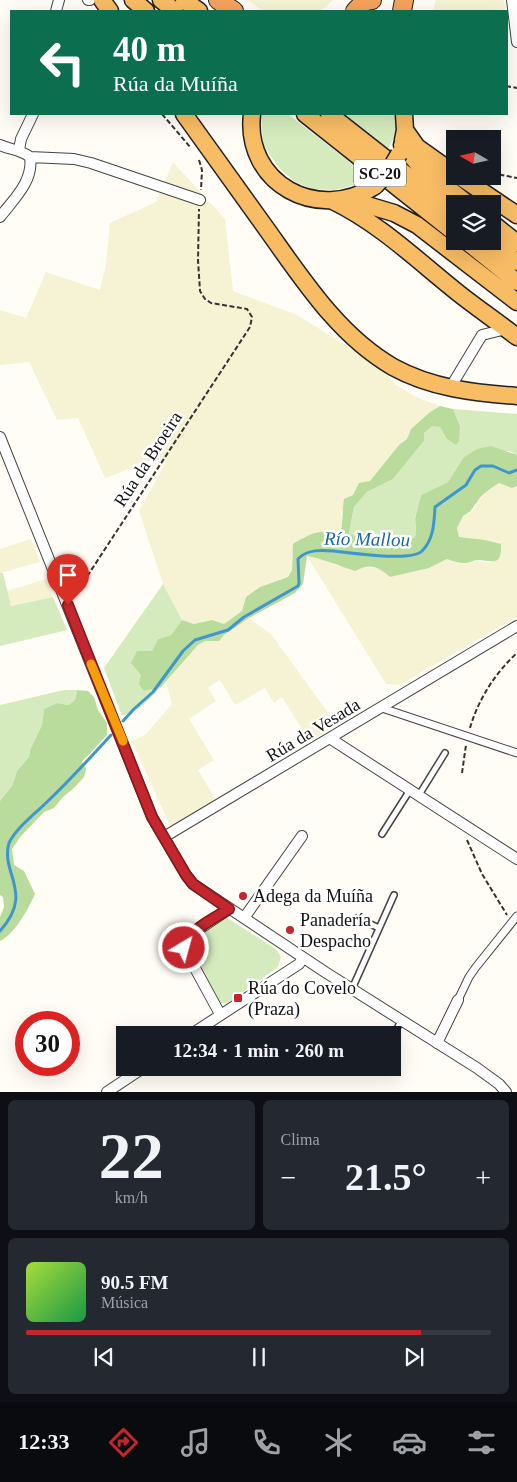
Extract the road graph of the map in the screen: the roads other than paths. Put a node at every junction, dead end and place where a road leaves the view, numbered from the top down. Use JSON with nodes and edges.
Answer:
{"nodes":[{"id":1,"x":133,"y":0,"type":"edge"},
{"id":2,"x":161,"y":0,"type":"edge"},
{"id":3,"x":184,"y":0,"type":"edge"},
{"id":4,"x":210,"y":0,"type":"edge"},
{"id":5,"x":218,"y":0,"type":"edge"},
{"id":6,"x":372,"y":0,"type":"edge"},
{"id":7,"x":512,"y":0,"type":"edge"},
{"id":8,"x":145,"y":10,"type":"edge"},
{"id":9,"x":174,"y":10,"type":"edge"},
{"id":10,"x":198,"y":10,"type":"edge"},
{"id":11,"x":222,"y":10,"type":"edge"},
{"id":12,"x":233,"y":10,"type":"edge"},
{"id":13,"x":356,"y":10,"type":"edge"},
{"id":14,"x":517,"y":42,"type":"edge"},
{"id":15,"x":33,"y":115,"type":"edge"},
{"id":16,"x":185,"y":115,"type":"edge"},
{"id":17,"x":252,"y":115,"type":"edge"},
{"id":18,"x":306,"y":115,"type":"edge"},
{"id":19,"x":330,"y":115,"type":"edge"},
{"id":20,"x":404,"y":115,"type":"edge"},
{"id":21,"x":402,"y":143,"type":"junction"},
{"id":22,"x":0,"y":145,"type":"edge"},
{"id":23,"x":18,"y":150,"type":"junction"},
{"id":24,"x":30,"y":157,"type":"junction"},
{"id":25,"x":446,"y":168,"type":"edge"},
{"id":26,"x":472,"y":185,"type":"edge"},
{"id":27,"x":457,"y":195,"type":"edge"},
{"id":28,"x":200,"y":200,"type":"road end"},
{"id":29,"x":340,"y":200,"type":"junction"},
{"id":30,"x":446,"y":206,"type":"edge"},
{"id":31,"x":517,"y":215,"type":"edge"},
{"id":32,"x":0,"y":217,"type":"edge"},
{"id":33,"x":446,"y":226,"type":"edge"},
{"id":34,"x":501,"y":230,"type":"edge"},
{"id":35,"x":517,"y":243,"type":"edge"},
{"id":36,"x":501,"y":249,"type":"edge"},
{"id":37,"x":477,"y":250,"type":"edge"},
{"id":38,"x":517,"y":262,"type":"edge"},
{"id":39,"x":517,"y":282,"type":"edge"},
{"id":40,"x":517,"y":302,"type":"edge"},
{"id":41,"x":512,"y":333,"type":"edge"},
{"id":42,"x":450,"y":388,"type":"junction"},
{"id":43,"x":517,"y":396,"type":"edge"},
{"id":44,"x":1,"y":441,"type":"edge"},
{"id":45,"x":517,"y":626,"type":"edge"},
{"id":46,"x":382,"y":708,"type":"junction"},
{"id":47,"x":349,"y":728,"type":"junction"},
{"id":48,"x":331,"y":739,"type":"junction"},
{"id":49,"x":352,"y":752,"type":"junction"},
{"id":50,"x":445,"y":753,"type":"dead end"},
{"id":51,"x":517,"y":753,"type":"edge"},
{"id":52,"x":414,"y":793,"type":"junction"},
{"id":53,"x":382,"y":834,"type":"dead end"},
{"id":54,"x":302,"y":836,"type":"dead end"},
{"id":55,"x":164,"y":837,"type":"junction"},
{"id":56,"x":517,"y":859,"type":"edge"},
{"id":57,"x":394,"y":895,"type":"dead end"},
{"id":58,"x":229,"y":909,"type":"junction"},
{"id":59,"x":517,"y":916,"type":"edge"},
{"id":60,"x":244,"y":918,"type":"junction"},
{"id":61,"x":357,"y":918,"type":"dead end"},
{"id":62,"x":379,"y":928,"type":"junction"},
{"id":63,"x":303,"y":958,"type":"junction"},
{"id":64,"x":352,"y":989,"type":"junction"},
{"id":65,"x":458,"y":1000,"type":"joint"},
{"id":66,"x":220,"y":1014,"type":"junction"},
{"id":67,"x":401,"y":1021,"type":"junction"},
{"id":68,"x":203,"y":1026,"type":"edge"},
{"id":69,"x":398,"y":1026,"type":"edge"},
{"id":70,"x":437,"y":1043,"type":"junction"},
{"id":71,"x":131,"y":1076,"type":"edge"},
{"id":72,"x":107,"y":1092,"type":"edge"},
{"id":73,"x":506,"y":1092,"type":"edge"}],
"edges":[{"from":1,"to":8,"type":"highway"},
{"from":2,"to":9,"type":"highway"},
{"from":3,"to":10,"type":"highway"},
{"from":4,"to":11,"type":"highway"},
{"from":5,"to":12,"type":"highway"},
{"from":6,"to":13,"type":"highway"},
{"from":7,"to":14,"type":"street"},
{"from":15,"to":23,"type":"street"},
{"from":16,"to":42,"type":"highway"},
{"from":17,"to":29,"type":"highway"},
{"from":18,"to":33,"type":"highway","number":"SC-20"},
{"from":19,"to":30,"type":"highway","number":"SC-20"},
{"from":20,"to":21,"type":"highway"},
{"from":21,"to":25,"type":"highway"},
{"from":21,"to":27,"type":"highway"},
{"from":21,"to":29,"type":"highway","bridge":true},
{"from":22,"to":23,"type":"street"},
{"from":23,"to":24,"type":"street"},
{"from":24,"to":28,"type":"street"},
{"from":24,"to":32,"type":"street"},
{"from":26,"to":31,"type":"highway"},
{"from":29,"to":40,"type":"highway"},
{"from":29,"to":41,"type":"highway"},
{"from":34,"to":35,"type":"highway"},
{"from":36,"to":38,"type":"highway"},
{"from":37,"to":39,"type":"highway"},
{"from":41,"to":42,"type":"street"},
{"from":42,"to":43,"type":"highway"},
{"from":44,"to":55,"type":"street"},
{"from":45,"to":46,"type":"street"},
{"from":46,"to":47,"type":"street","name":"Rúa da Vesada"},
{"from":46,"to":51,"type":"street","name":"Rúa da Vesada"},
{"from":47,"to":48,"type":"street","name":"Rúa da Vesada"},
{"from":47,"to":49,"type":"street"},
{"from":48,"to":49,"type":"street"},
{"from":48,"to":55,"type":"street","name":"Rúa da Vesada"},
{"from":49,"to":52,"type":"street"},
{"from":50,"to":52,"type":"lane"},
{"from":52,"to":53,"type":"lane"},
{"from":52,"to":56,"type":"street"},
{"from":54,"to":60,"type":"street"},
{"from":55,"to":58,"type":"street"},
{"from":57,"to":62,"type":"lane"},
{"from":58,"to":60,"type":"street"},
{"from":58,"to":66,"type":"street"},
{"from":59,"to":65,"type":"street"},
{"from":60,"to":63,"type":"street"},
{"from":61,"to":62,"type":"lane"},
{"from":62,"to":64,"type":"lane"},
{"from":63,"to":64,"type":"street"},
{"from":63,"to":66,"type":"street"},
{"from":64,"to":67,"type":"street"},
{"from":65,"to":70,"type":"street"},
{"from":66,"to":68,"type":"street"},
{"from":67,"to":69,"type":"lane"},
{"from":67,"to":70,"type":"street"},
{"from":70,"to":73,"type":"street"},
{"from":71,"to":72,"type":"street"}]}
